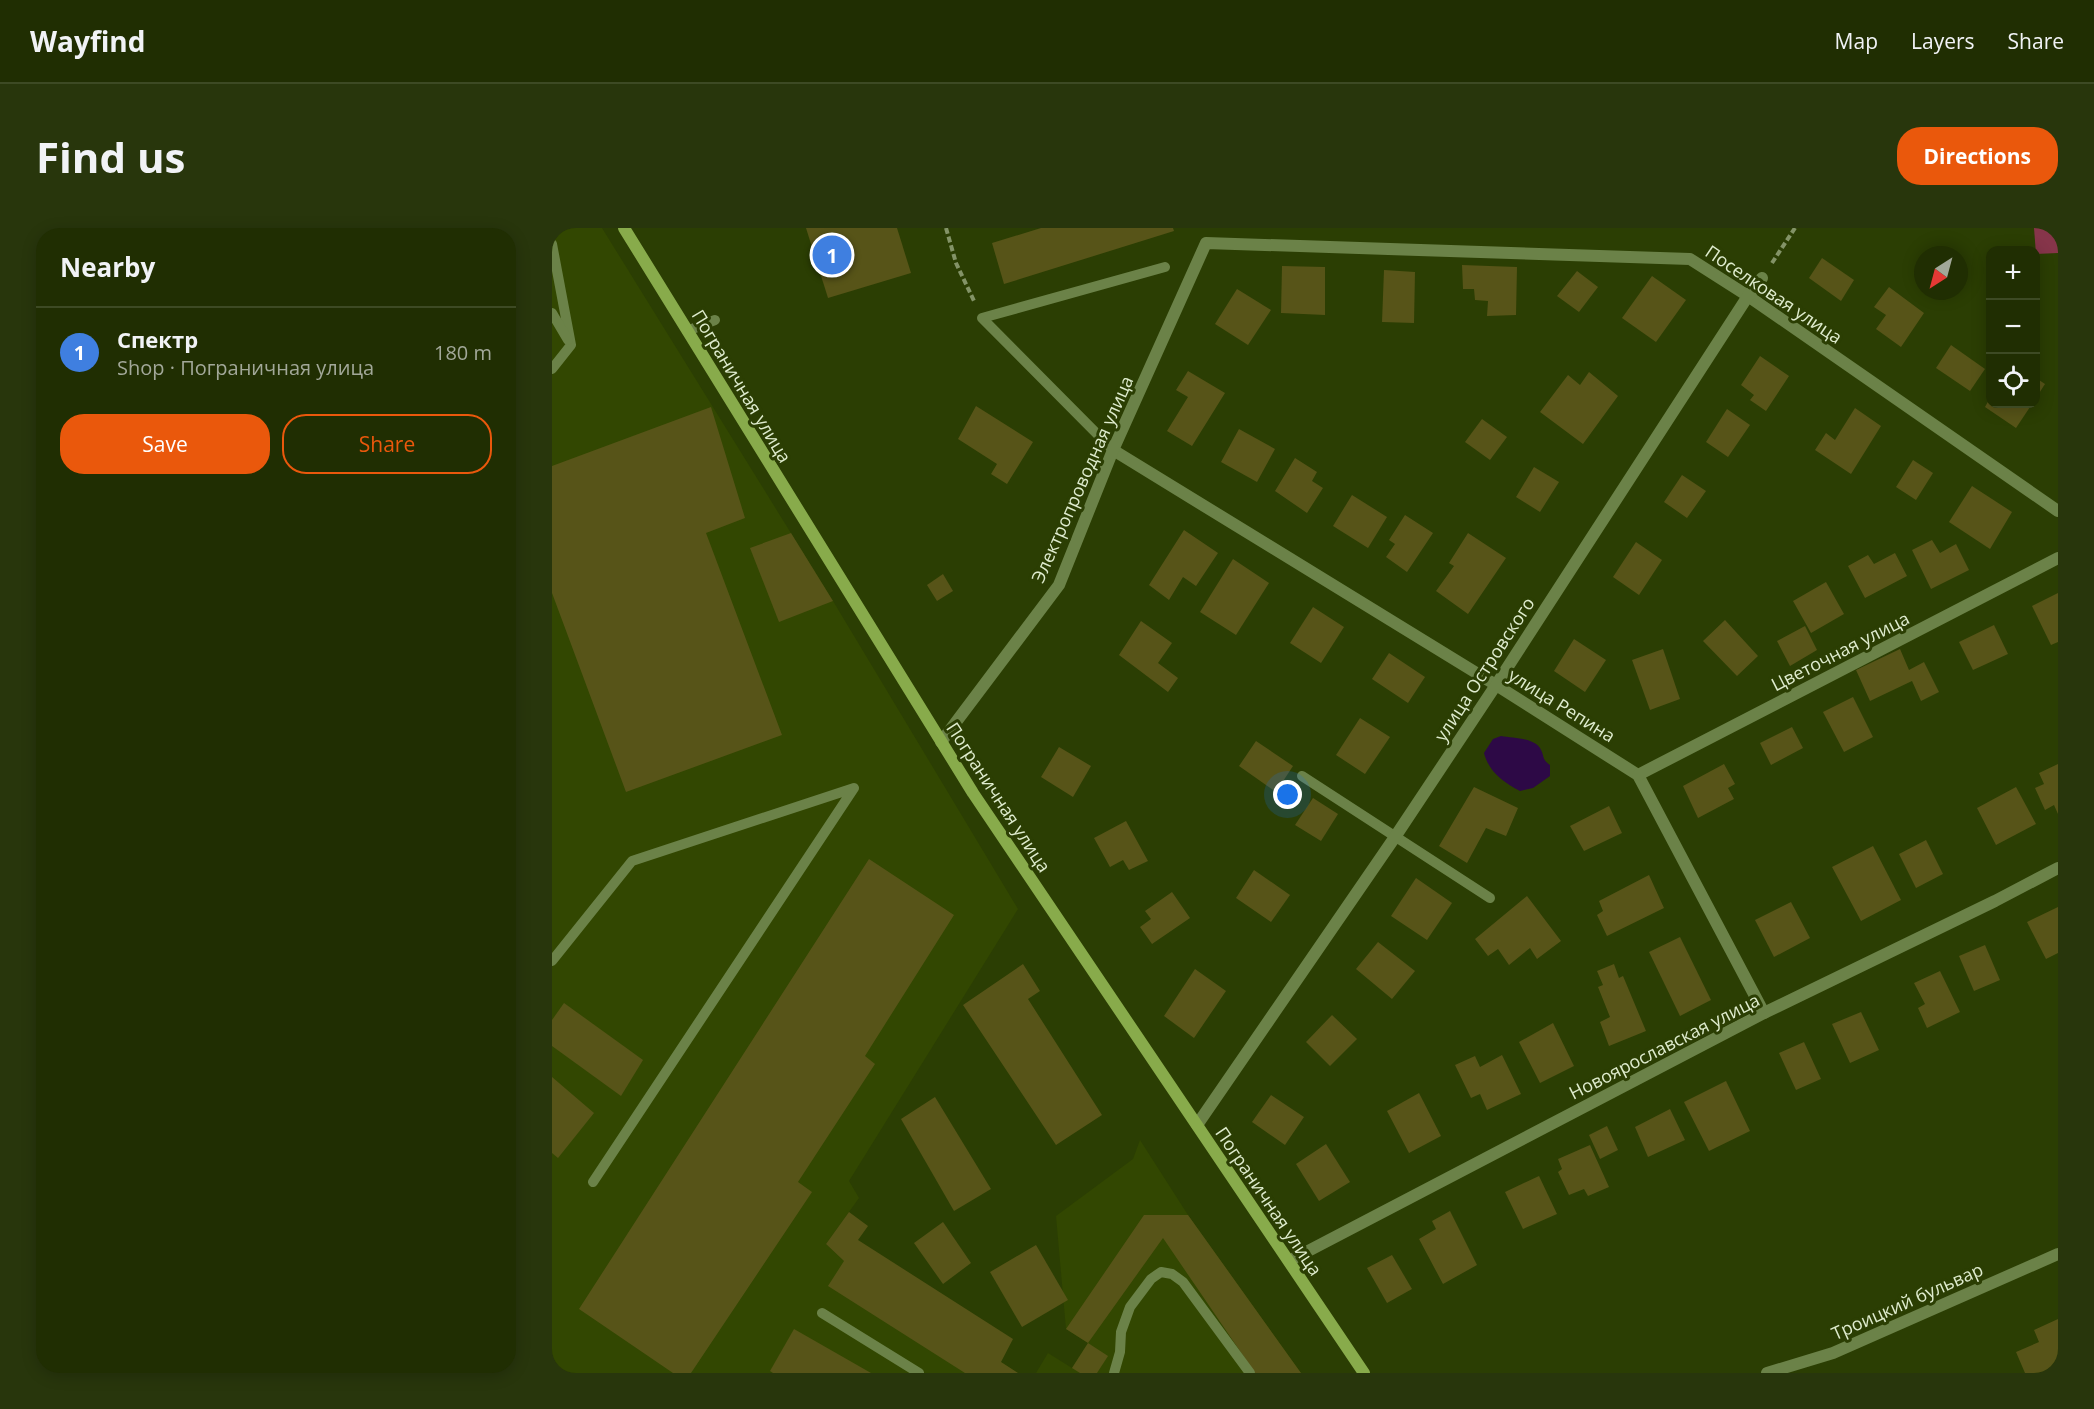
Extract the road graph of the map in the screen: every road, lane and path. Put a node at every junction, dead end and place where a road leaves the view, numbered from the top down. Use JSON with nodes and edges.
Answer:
{"nodes":[{"id":1,"x":946,"y":228,"type":"edge"},
{"id":2,"x":1795,"y":228,"type":"edge"},
{"id":3,"x":627,"y":229,"type":"edge"},
{"id":4,"x":1206,"y":243,"type":"joint"},
{"id":5,"x":552,"y":244,"type":"edge"},
{"id":6,"x":1165,"y":267,"type":"dead end"},
{"id":7,"x":1762,"y":278,"type":"joint"},
{"id":8,"x":1748,"y":296,"type":"junction"},
{"id":9,"x":552,"y":314,"type":"edge"},
{"id":10,"x":982,"y":318,"type":"junction"},
{"id":11,"x":715,"y":320,"type":"dead end"},
{"id":12,"x":687,"y":331,"type":"junction"},
{"id":13,"x":571,"y":345,"type":"junction"},
{"id":14,"x":552,"y":369,"type":"edge"},
{"id":15,"x":1113,"y":450,"type":"junction"},
{"id":16,"x":2058,"y":511,"type":"edge"},
{"id":17,"x":2058,"y":558,"type":"edge"},
{"id":18,"x":1496,"y":685,"type":"junction"},
{"id":19,"x":941,"y":742,"type":"junction"},
{"id":20,"x":1638,"y":775,"type":"junction"},
{"id":21,"x":1302,"y":776,"type":"dead end"},
{"id":22,"x":1395,"y":837,"type":"junction"},
{"id":23,"x":2058,"y":867,"type":"edge"},
{"id":24,"x":1490,"y":898,"type":"dead end"},
{"id":25,"x":552,"y":961,"type":"edge"},
{"id":26,"x":1764,"y":1013,"type":"junction"},
{"id":27,"x":1197,"y":1125,"type":"junction"},
{"id":28,"x":593,"y":1182,"type":"dead end"},
{"id":29,"x":2058,"y":1254,"type":"edge"},
{"id":30,"x":1289,"y":1261,"type":"junction"},
{"id":31,"x":822,"y":1313,"type":"dead end"},
{"id":32,"x":919,"y":1373,"type":"edge"},
{"id":33,"x":1114,"y":1373,"type":"edge"},
{"id":34,"x":1250,"y":1373,"type":"edge"},
{"id":35,"x":1364,"y":1373,"type":"edge"},
{"id":36,"x":1767,"y":1373,"type":"edge"}],
"edges":[{"from":1,"to":10,"type":"path"},
{"from":2,"to":7,"type":"path"},
{"from":3,"to":12,"type":"street","name":"Пограничная улица"},
{"from":4,"to":8,"type":"street","name":"Поселковая улица"},
{"from":4,"to":15,"type":"street","name":"Электропроводная улица"},
{"from":5,"to":13,"type":"lane"},
{"from":6,"to":10,"type":"lane"},
{"from":7,"to":8,"type":"street","name":"улица Островского"},
{"from":8,"to":16,"type":"street","name":"Поселковая улица"},
{"from":8,"to":18,"type":"street","name":"улица Островского"},
{"from":9,"to":13,"type":"lane"},
{"from":10,"to":15,"type":"lane"},
{"from":11,"to":12,"type":"lane"},
{"from":12,"to":19,"type":"street","name":"Пограничная улица"},
{"from":13,"to":14,"type":"lane"},
{"from":15,"to":18,"type":"street","name":"улица Репина"},
{"from":15,"to":19,"type":"street","name":"Электропроводная улица"},
{"from":17,"to":20,"type":"street","name":"Цветочная улица"},
{"from":18,"to":20,"type":"street","name":"улица Репина"},
{"from":18,"to":22,"type":"street","name":"улица Островского"},
{"from":19,"to":27,"type":"street","name":"Пограничная улица"},
{"from":20,"to":26,"type":"street","name":"улица Репина"},
{"from":21,"to":22,"type":"lane"},
{"from":22,"to":24,"type":"lane"},
{"from":22,"to":27,"type":"street","name":"улица Островского"},
{"from":23,"to":26,"type":"street","name":"Новоярославская улица"},
{"from":25,"to":28,"type":"lane"},
{"from":26,"to":30,"type":"street","name":"Новоярославская улица"},
{"from":27,"to":30,"type":"street","name":"Пограничная улица"},
{"from":29,"to":36,"type":"street","name":"Троицкий бульвар"},
{"from":30,"to":35,"type":"street","name":"Пограничная улица"},
{"from":31,"to":32,"type":"lane"},
{"from":33,"to":34,"type":"lane"}]}
